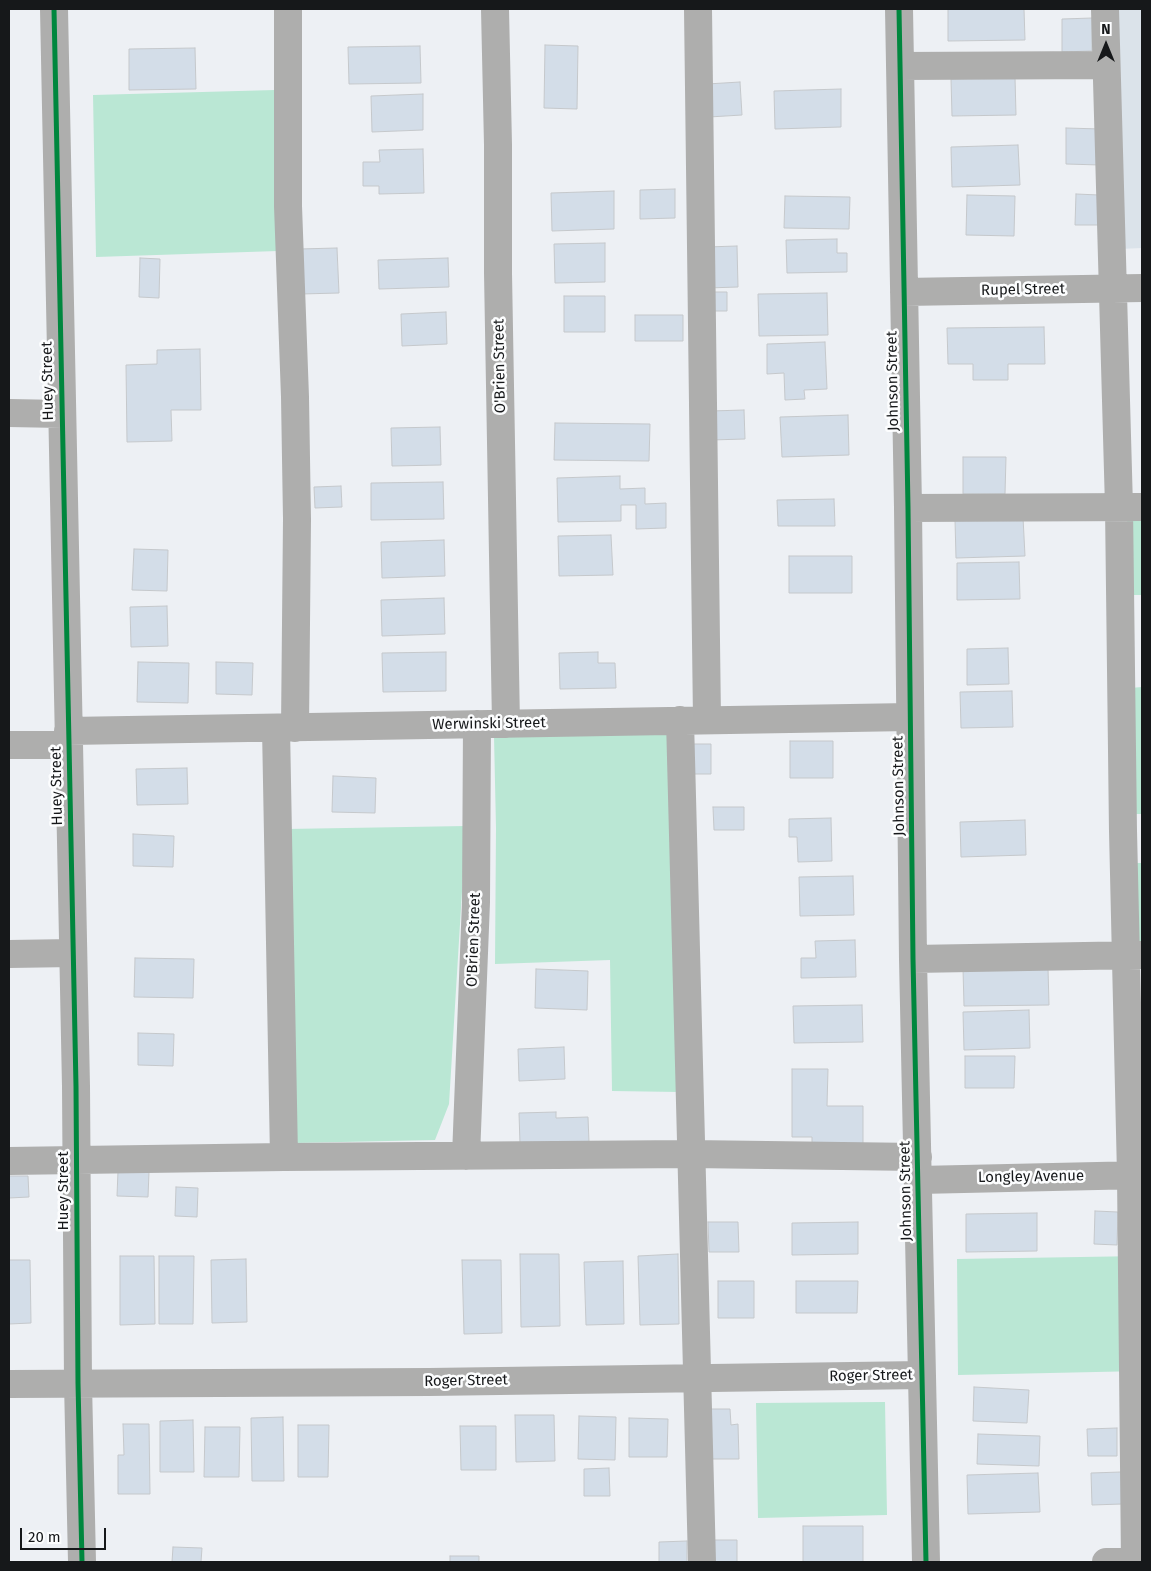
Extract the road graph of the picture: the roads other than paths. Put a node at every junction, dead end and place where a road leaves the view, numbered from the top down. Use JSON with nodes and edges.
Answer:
{"nodes":[{"id":1,"x":54,"y":9,"type":"edge"},
{"id":2,"x":288,"y":9,"type":"edge"},
{"id":3,"x":495,"y":9,"type":"edge"},
{"id":4,"x":698,"y":9,"type":"edge"},
{"id":5,"x":899,"y":9,"type":"edge"},
{"id":6,"x":1105,"y":9,"type":"edge"},
{"id":7,"x":1106,"y":64,"type":"junction"},
{"id":8,"x":900,"y":66,"type":"junction"},
{"id":9,"x":1142,"y":288,"type":"edge"},
{"id":10,"x":1113,"y":289,"type":"junction"},
{"id":11,"x":904,"y":292,"type":"junction"},
{"id":12,"x":9,"y":413,"type":"edge"},
{"id":13,"x":62,"y":414,"type":"junction"},
{"id":14,"x":1130,"y":507,"type":"edge"},
{"id":15,"x":908,"y":508,"type":"junction"},
{"id":16,"x":910,"y":717,"type":"junction"},
{"id":17,"x":680,"y":720,"type":"junction"},
{"id":18,"x":707,"y":720,"type":"junction"},
{"id":19,"x":478,"y":724,"type":"junction"},
{"id":20,"x":506,"y":724,"type":"junction"},
{"id":21,"x":286,"y":728,"type":"junction"},
{"id":22,"x":68,"y":738,"type":"junction"},
{"id":23,"x":9,"y":745,"type":"edge"},
{"id":24,"x":73,"y":953,"type":"junction"},
{"id":25,"x":9,"y":954,"type":"edge"},
{"id":26,"x":1134,"y":955,"type":"edge"},
{"id":27,"x":913,"y":959,"type":"junction"},
{"id":28,"x":691,"y":1154,"type":"junction"},
{"id":29,"x":466,"y":1156,"type":"junction"},
{"id":30,"x":284,"y":1157,"type":"junction"},
{"id":31,"x":76,"y":1160,"type":"junction"},
{"id":32,"x":9,"y":1161,"type":"edge"},
{"id":33,"x":919,"y":1168,"type":"junction"},
{"id":34,"x":1136,"y":1175,"type":"edge"},
{"id":35,"x":922,"y":1375,"type":"junction"},
{"id":36,"x":698,"y":1378,"type":"junction"},
{"id":37,"x":78,"y":1383,"type":"junction"},
{"id":38,"x":9,"y":1384,"type":"edge"},
{"id":39,"x":82,"y":1562,"type":"edge"},
{"id":40,"x":702,"y":1562,"type":"edge"},
{"id":41,"x":926,"y":1562,"type":"edge"},
{"id":42,"x":1106,"y":1562,"type":"edge"},
{"id":43,"x":1135,"y":1562,"type":"edge"},
{"id":44,"x":1142,"y":1562,"type":"edge"}],
"edges":[{"from":1,"to":13,"type":"street","name":"Huey Street"},
{"from":2,"to":21,"type":"street"},
{"from":3,"to":20,"type":"street","name":"O'Brien Street"},
{"from":4,"to":18,"type":"street"},
{"from":5,"to":8,"type":"street","name":"Johnson Street"},
{"from":6,"to":7,"type":"street"},
{"from":7,"to":8,"type":"street"},
{"from":7,"to":10,"type":"street"},
{"from":8,"to":11,"type":"street","name":"Johnson Street"},
{"from":9,"to":10,"type":"street","name":"Rupel Street"},
{"from":10,"to":11,"type":"street","name":"Rupel Street"},
{"from":10,"to":14,"type":"street"},
{"from":11,"to":15,"type":"street","name":"Johnson Street"},
{"from":12,"to":13,"type":"street"},
{"from":13,"to":22,"type":"street","name":"Huey Street"},
{"from":14,"to":15,"type":"street"},
{"from":14,"to":26,"type":"street"},
{"from":15,"to":16,"type":"street","name":"Johnson Street"},
{"from":16,"to":18,"type":"street","name":"Werwinski Street"},
{"from":16,"to":27,"type":"street","name":"Johnson Street"},
{"from":17,"to":18,"type":"street","name":"Werwinski Street"},
{"from":17,"to":20,"type":"street","name":"Werwinski Street"},
{"from":17,"to":28,"type":"street"},
{"from":19,"to":20,"type":"street","name":"Werwinski Street"},
{"from":19,"to":21,"type":"street","name":"Werwinski Street"},
{"from":19,"to":29,"type":"street","name":"O'Brien Street"},
{"from":21,"to":22,"type":"street","name":"Werwinski Street"},
{"from":21,"to":30,"type":"street"},
{"from":22,"to":23,"type":"street","name":"Werwinski Street"},
{"from":22,"to":24,"type":"street","name":"Huey Street"},
{"from":24,"to":25,"type":"street"},
{"from":24,"to":31,"type":"street","name":"Huey Street"},
{"from":26,"to":27,"type":"street"},
{"from":26,"to":34,"type":"street"},
{"from":27,"to":33,"type":"street","name":"Johnson Street"},
{"from":28,"to":29,"type":"street","name":"Longley Avenue"},
{"from":28,"to":33,"type":"street","name":"Longley Avenue"},
{"from":28,"to":36,"type":"street"},
{"from":29,"to":30,"type":"street","name":"Longley Avenue"},
{"from":30,"to":31,"type":"street","name":"Longley Avenue"},
{"from":31,"to":32,"type":"street","name":"Longley Avenue"},
{"from":31,"to":37,"type":"street","name":"Huey Street"},
{"from":33,"to":34,"type":"street","name":"Longley Avenue"},
{"from":33,"to":35,"type":"street","name":"Johnson Street"},
{"from":34,"to":43,"type":"street"},
{"from":35,"to":36,"type":"street","name":"Roger Street"},
{"from":35,"to":41,"type":"street","name":"Johnson Street"},
{"from":36,"to":37,"type":"street","name":"Roger Street"},
{"from":36,"to":40,"type":"street"},
{"from":37,"to":38,"type":"street","name":"Roger Street"},
{"from":37,"to":39,"type":"street","name":"Huey Street"},
{"from":42,"to":43,"type":"street"},
{"from":43,"to":44,"type":"street"}]}
